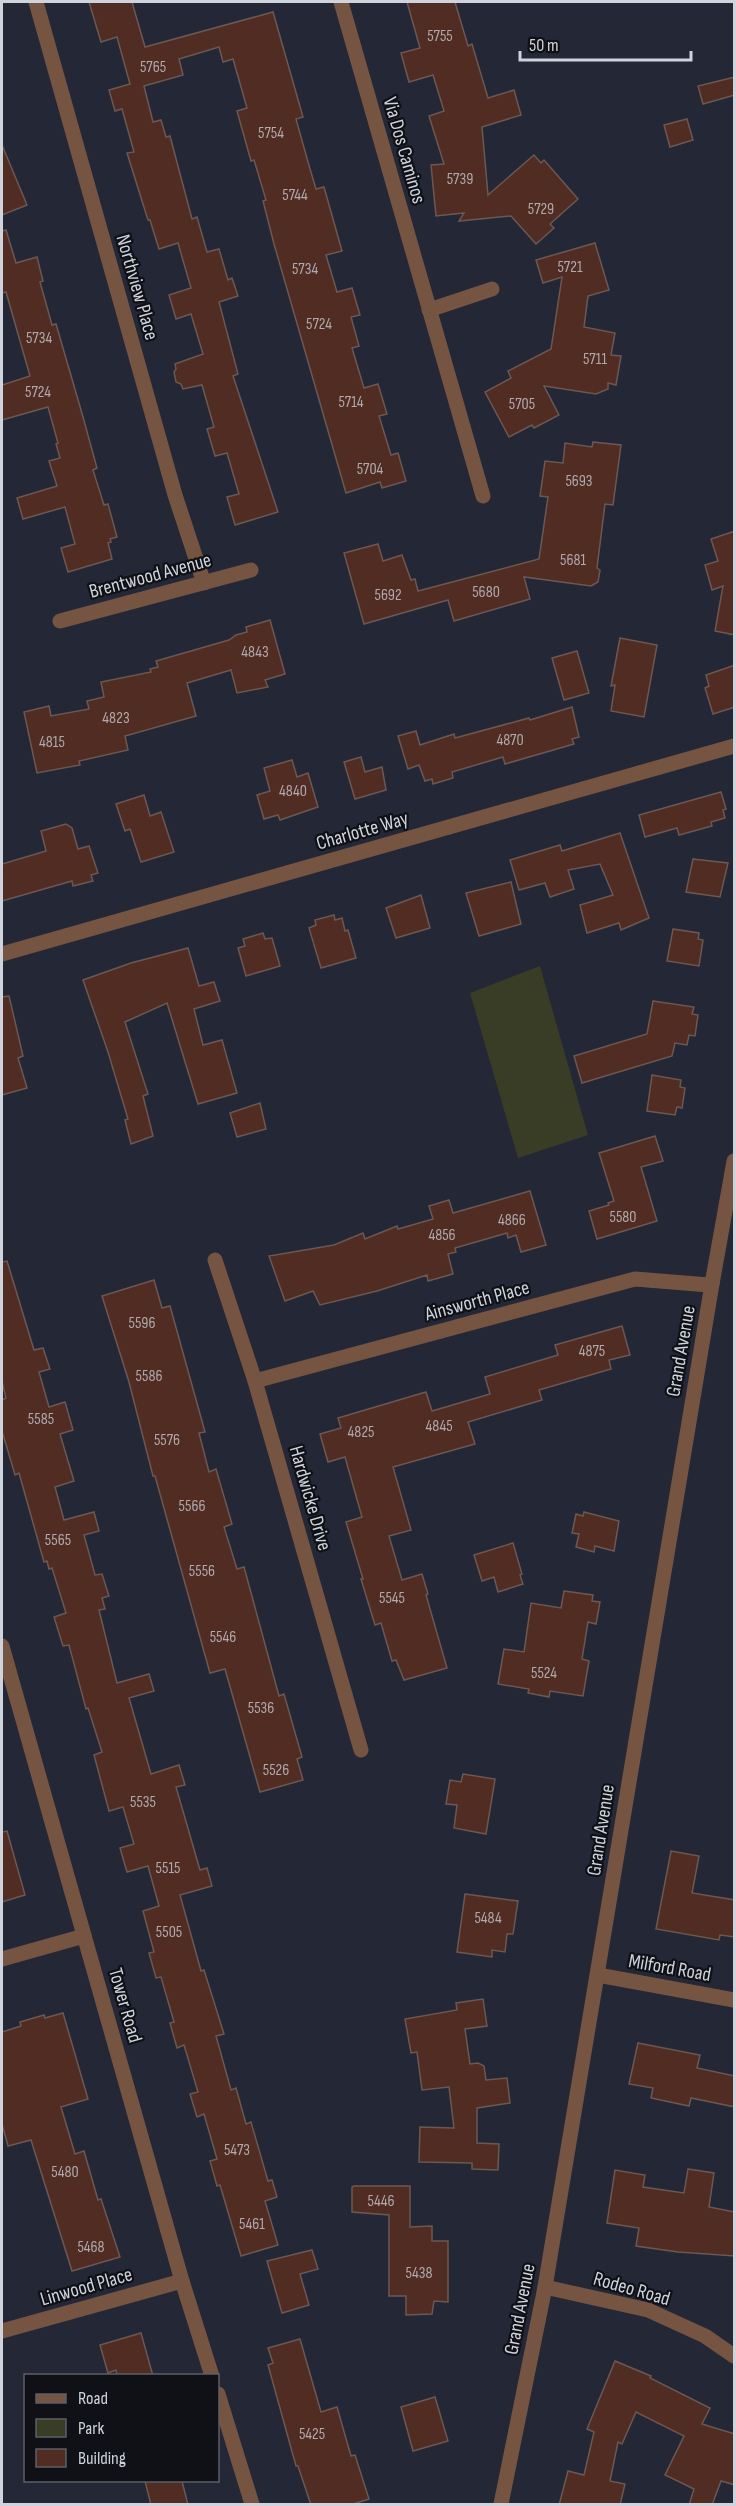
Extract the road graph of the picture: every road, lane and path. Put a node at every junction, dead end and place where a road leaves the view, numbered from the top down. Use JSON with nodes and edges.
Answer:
{"nodes":[{"id":1,"x":36,"y":2,"type":"edge"},
{"id":2,"x":341,"y":2,"type":"edge"},
{"id":3,"x":492,"y":288,"type":"dead end"},
{"id":4,"x":429,"y":310,"type":"junction"},
{"id":5,"x":483,"y":496,"type":"dead end"},
{"id":6,"x":251,"y":570,"type":"dead end"},
{"id":7,"x":204,"y":583,"type":"junction"},
{"id":8,"x":60,"y":621,"type":"dead end"},
{"id":9,"x":735,"y":746,"type":"edge"},
{"id":10,"x":2,"y":954,"type":"edge"},
{"id":11,"x":735,"y":1161,"type":"edge"},
{"id":12,"x":215,"y":1260,"type":"dead end"},
{"id":13,"x":712,"y":1284,"type":"junction"},
{"id":14,"x":255,"y":1381,"type":"junction"},
{"id":15,"x":2,"y":1646,"type":"edge"},
{"id":16,"x":361,"y":1750,"type":"dead end"},
{"id":17,"x":84,"y":1936,"type":"junction"},
{"id":18,"x":2,"y":1959,"type":"edge"},
{"id":19,"x":598,"y":1975,"type":"junction"},
{"id":20,"x":735,"y":2000,"type":"edge"},
{"id":21,"x":182,"y":2281,"type":"junction"},
{"id":22,"x":544,"y":2287,"type":"junction"},
{"id":23,"x":2,"y":2331,"type":"edge"},
{"id":24,"x":735,"y":2356,"type":"edge"},
{"id":25,"x":211,"y":2374,"type":"edge"},
{"id":26,"x":219,"y":2397,"type":"edge"},
{"id":27,"x":252,"y":2505,"type":"edge"},
{"id":28,"x":501,"y":2505,"type":"edge"}],
"edges":[{"from":1,"to":7,"type":"street","name":"Northview Place"},
{"from":2,"to":4,"type":"street","name":"Via Dos Caminos"},
{"from":3,"to":4,"type":"street"},
{"from":4,"to":5,"type":"street","name":"Via Dos Caminos"},
{"from":6,"to":7,"type":"street","name":"Brentwood Avenue"},
{"from":7,"to":8,"type":"street","name":"Brentwood Avenue"},
{"from":9,"to":10,"type":"street","name":"Charlotte Way"},
{"from":11,"to":13,"type":"street","name":"Grand Avenue"},
{"from":12,"to":14,"type":"street","name":"Hardwicke Drive"},
{"from":13,"to":14,"type":"street","name":"Ainsworth Place"},
{"from":13,"to":19,"type":"street","name":"Grand Avenue"},
{"from":14,"to":16,"type":"street","name":"Hardwicke Drive"},
{"from":15,"to":17,"type":"street","name":"Tower Road"},
{"from":17,"to":18,"type":"street"},
{"from":17,"to":21,"type":"street","name":"Tower Road"},
{"from":19,"to":20,"type":"street","name":"Milford Road"},
{"from":19,"to":22,"type":"street","name":"Grand Avenue"},
{"from":21,"to":23,"type":"street","name":"Linwood Place"},
{"from":21,"to":25,"type":"street","name":"Tower Road"},
{"from":22,"to":24,"type":"street","name":"Rodeo Road"},
{"from":22,"to":28,"type":"street","name":"Grand Avenue"},
{"from":26,"to":27,"type":"street"}]}
